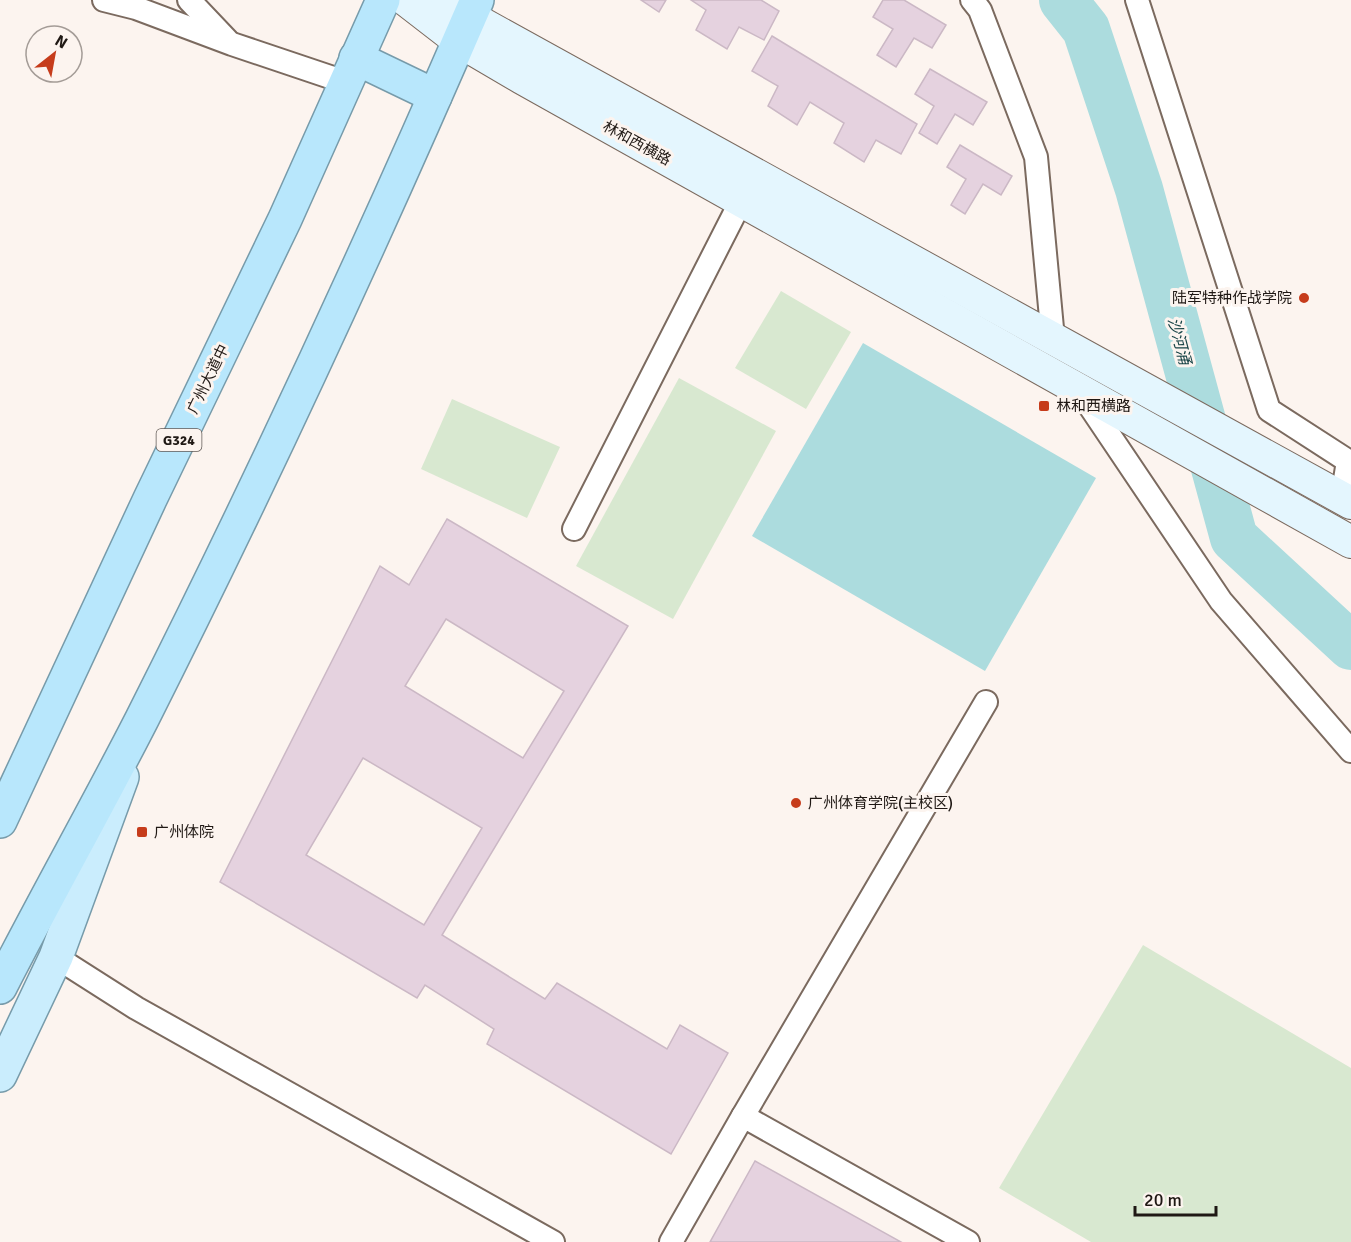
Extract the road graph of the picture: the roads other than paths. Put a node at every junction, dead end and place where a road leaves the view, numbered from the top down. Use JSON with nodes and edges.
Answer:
{"nodes":[{"id":1,"x":104,"y":0,"type":"edge"},
{"id":2,"x":189,"y":0,"type":"edge"},
{"id":3,"x":383,"y":0,"type":"edge"},
{"id":4,"x":406,"y":0,"type":"edge"},
{"id":5,"x":424,"y":0,"type":"edge"},
{"id":6,"x":972,"y":0,"type":"edge"},
{"id":7,"x":1137,"y":0,"type":"edge"},
{"id":8,"x":468,"y":20,"type":"edge"},
{"id":9,"x":232,"y":44,"type":"junction"},
{"id":10,"x":351,"y":70,"type":"junction"},
{"id":11,"x":435,"y":96,"type":"junction"},
{"id":12,"x":741,"y":201,"type":"junction"},
{"id":13,"x":1053,"y":339,"type":"junction"},
{"id":14,"x":1080,"y":392,"type":"junction"},
{"id":15,"x":1347,"y":500,"type":"edge"},
{"id":16,"x":574,"y":529,"type":"dead end"},
{"id":17,"x":1339,"y":535,"type":"edge"},
{"id":18,"x":986,"y":702,"type":"dead end"},
{"id":19,"x":142,"y":718,"type":"junction"},
{"id":20,"x":1351,"y":751,"type":"edge"},
{"id":21,"x":0,"y":821,"type":"edge"},
{"id":22,"x":56,"y":957,"type":"junction"},
{"id":23,"x":0,"y":987,"type":"edge"},
{"id":24,"x":0,"y":1075,"type":"edge"},
{"id":25,"x":743,"y":1116,"type":"junction"},
{"id":26,"x":553,"y":1242,"type":"edge"},
{"id":27,"x":671,"y":1242,"type":"edge"},
{"id":28,"x":968,"y":1242,"type":"edge"}],
"edges":[{"from":1,"to":9,"type":"street"},
{"from":2,"to":9,"type":"street"},
{"from":3,"to":10,"type":"highway","name":"广州大道中","number":"G324"},
{"from":4,"to":8,"type":"main road"},
{"from":5,"to":8,"type":"main road"},
{"from":6,"to":13,"type":"street"},
{"from":7,"to":15,"type":"street"},
{"from":8,"to":11,"type":"highway"},
{"from":8,"to":12,"type":"main road","name":"林和西横路"},
{"from":8,"to":13,"type":"main road","name":"林和西横路"},
{"from":9,"to":10,"type":"street"},
{"from":10,"to":11,"type":"highway"},
{"from":10,"to":21,"type":"highway","name":"广州大道中","number":"G324"},
{"from":11,"to":19,"type":"highway"},
{"from":12,"to":14,"type":"main road","name":"林和西横路"},
{"from":12,"to":16,"type":"street"},
{"from":13,"to":15,"type":"main road","name":"林和西横路"},
{"from":14,"to":17,"type":"main road","name":"林和西横路"},
{"from":14,"to":20,"type":"street"},
{"from":18,"to":25,"type":"street"},
{"from":19,"to":22,"type":"main road"},
{"from":19,"to":23,"type":"highway"},
{"from":22,"to":24,"type":"main road"},
{"from":22,"to":26,"type":"street"},
{"from":25,"to":27,"type":"street"},
{"from":25,"to":28,"type":"street"}]}
